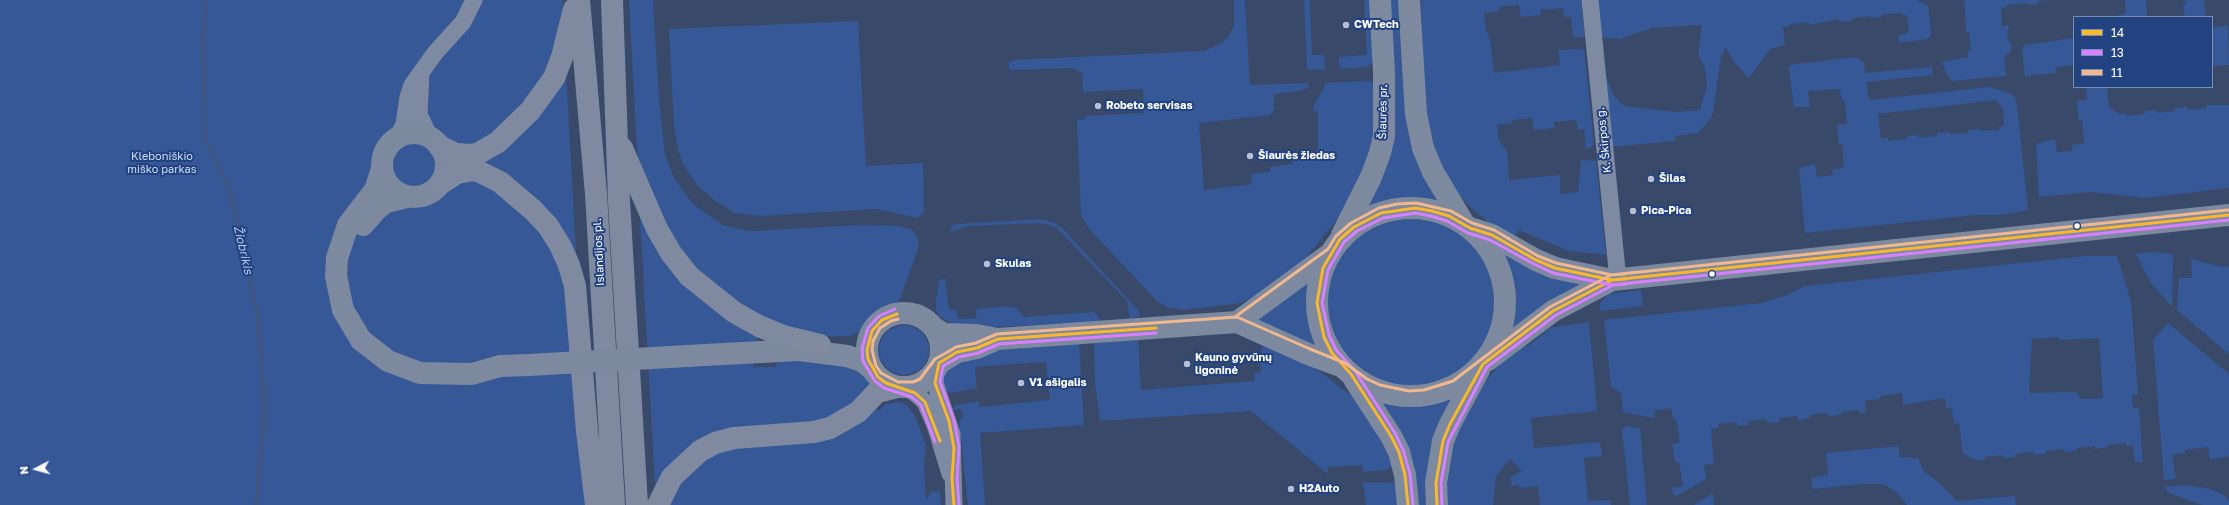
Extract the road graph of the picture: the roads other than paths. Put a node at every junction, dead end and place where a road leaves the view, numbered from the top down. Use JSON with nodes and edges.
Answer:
{"nodes":[{"id":1,"x":474,"y":0,"type":"edge"},
{"id":2,"x":575,"y":0,"type":"edge"},
{"id":3,"x":579,"y":0,"type":"edge"},
{"id":4,"x":612,"y":0,"type":"edge"},
{"id":5,"x":1380,"y":0,"type":"edge"},
{"id":6,"x":1409,"y":0,"type":"edge"},
{"id":7,"x":1590,"y":0,"type":"edge"},
{"id":8,"x":421,"y":73,"type":"junction"},
{"id":9,"x":397,"y":138,"type":"junction"},
{"id":10,"x":617,"y":138,"type":"junction"},
{"id":11,"x":434,"y":142,"type":"junction"},
{"id":12,"x":382,"y":169,"type":"junction"},
{"id":13,"x":440,"y":184,"type":"junction"},
{"id":14,"x":407,"y":196,"type":"junction"},
{"id":15,"x":2229,"y":215,"type":"edge"},
{"id":16,"x":1467,"y":226,"type":"junction"},
{"id":17,"x":1336,"y":246,"type":"junction"},
{"id":18,"x":1615,"y":280,"type":"junction"},
{"id":19,"x":1237,"y":322,"type":"junction"},
{"id":20,"x":934,"y":328,"type":"junction"},
{"id":21,"x":872,"y":331,"type":"junction"},
{"id":22,"x":998,"y":339,"type":"junction"},
{"id":23,"x":809,"y":347,"type":"junction"},
{"id":24,"x":500,"y":366,"type":"junction"},
{"id":25,"x":1482,"y":366,"type":"junction"},
{"id":26,"x":937,"y":367,"type":"junction"},
{"id":27,"x":871,"y":368,"type":"junction"},
{"id":28,"x":1347,"y":371,"type":"junction"},
{"id":29,"x":901,"y":387,"type":"junction"},
{"id":30,"x":952,"y":480,"type":"junction"},
{"id":31,"x":596,"y":505,"type":"edge"},
{"id":32,"x":614,"y":505,"type":"edge"},
{"id":33,"x":637,"y":505,"type":"edge"},
{"id":34,"x":658,"y":505,"type":"edge"},
{"id":35,"x":954,"y":505,"type":"edge"},
{"id":36,"x":1408,"y":505,"type":"edge"},
{"id":37,"x":1438,"y":505,"type":"edge"}],
"edges":[{"from":1,"to":8,"type":"street"},
{"from":2,"to":11,"type":"highway"},
{"from":3,"to":32,"type":"highway","name":"Islandijos pl."},
{"from":4,"to":10,"type":"highway","name":"Islandijos pl."},
{"from":5,"to":17,"type":"main road","name":"Šiaurės pr."},
{"from":6,"to":16,"type":"main road"},
{"from":7,"to":18,"type":"street","name":"K. Škirpos g."},
{"from":8,"to":9,"type":"street"},
{"from":8,"to":11,"type":"street"},
{"from":9,"to":11,"type":"main road"},
{"from":9,"to":12,"type":"main road"},
{"from":10,"to":23,"type":"highway"},
{"from":10,"to":33,"type":"highway","name":"Islandijos pl."},
{"from":11,"to":13,"type":"main road"},
{"from":12,"to":14,"type":"main road"},
{"from":12,"to":24,"type":"main road"},
{"from":13,"to":14,"type":"main road"},
{"from":13,"to":31,"type":"highway"},
{"from":14,"to":24,"type":"main road"},
{"from":15,"to":18,"type":"main road"},
{"from":16,"to":17,"type":"main road"},
{"from":16,"to":18,"type":"main road"},
{"from":16,"to":25,"type":"main road"},
{"from":17,"to":19,"type":"main road"},
{"from":17,"to":28,"type":"main road","name":"Šiaurės pr."},
{"from":18,"to":25,"type":"main road"},
{"from":19,"to":22,"type":"main road"},
{"from":19,"to":28,"type":"main road"},
{"from":20,"to":21,"type":"main road"},
{"from":20,"to":22,"type":"main road"},
{"from":20,"to":26,"type":"main road"},
{"from":21,"to":23,"type":"main road"},
{"from":21,"to":27,"type":"main road"},
{"from":22,"to":26,"type":"main road"},
{"from":23,"to":24,"type":"main road","bridge":true},
{"from":23,"to":27,"type":"main road"},
{"from":25,"to":28,"type":"main road"},
{"from":25,"to":37,"type":"main road"},
{"from":26,"to":29,"type":"main road"},
{"from":26,"to":30,"type":"street"},
{"from":27,"to":29,"type":"main road"},
{"from":28,"to":36,"type":"main road"},
{"from":29,"to":30,"type":"street"},
{"from":29,"to":34,"type":"highway"},
{"from":30,"to":35,"type":"street"}]}
